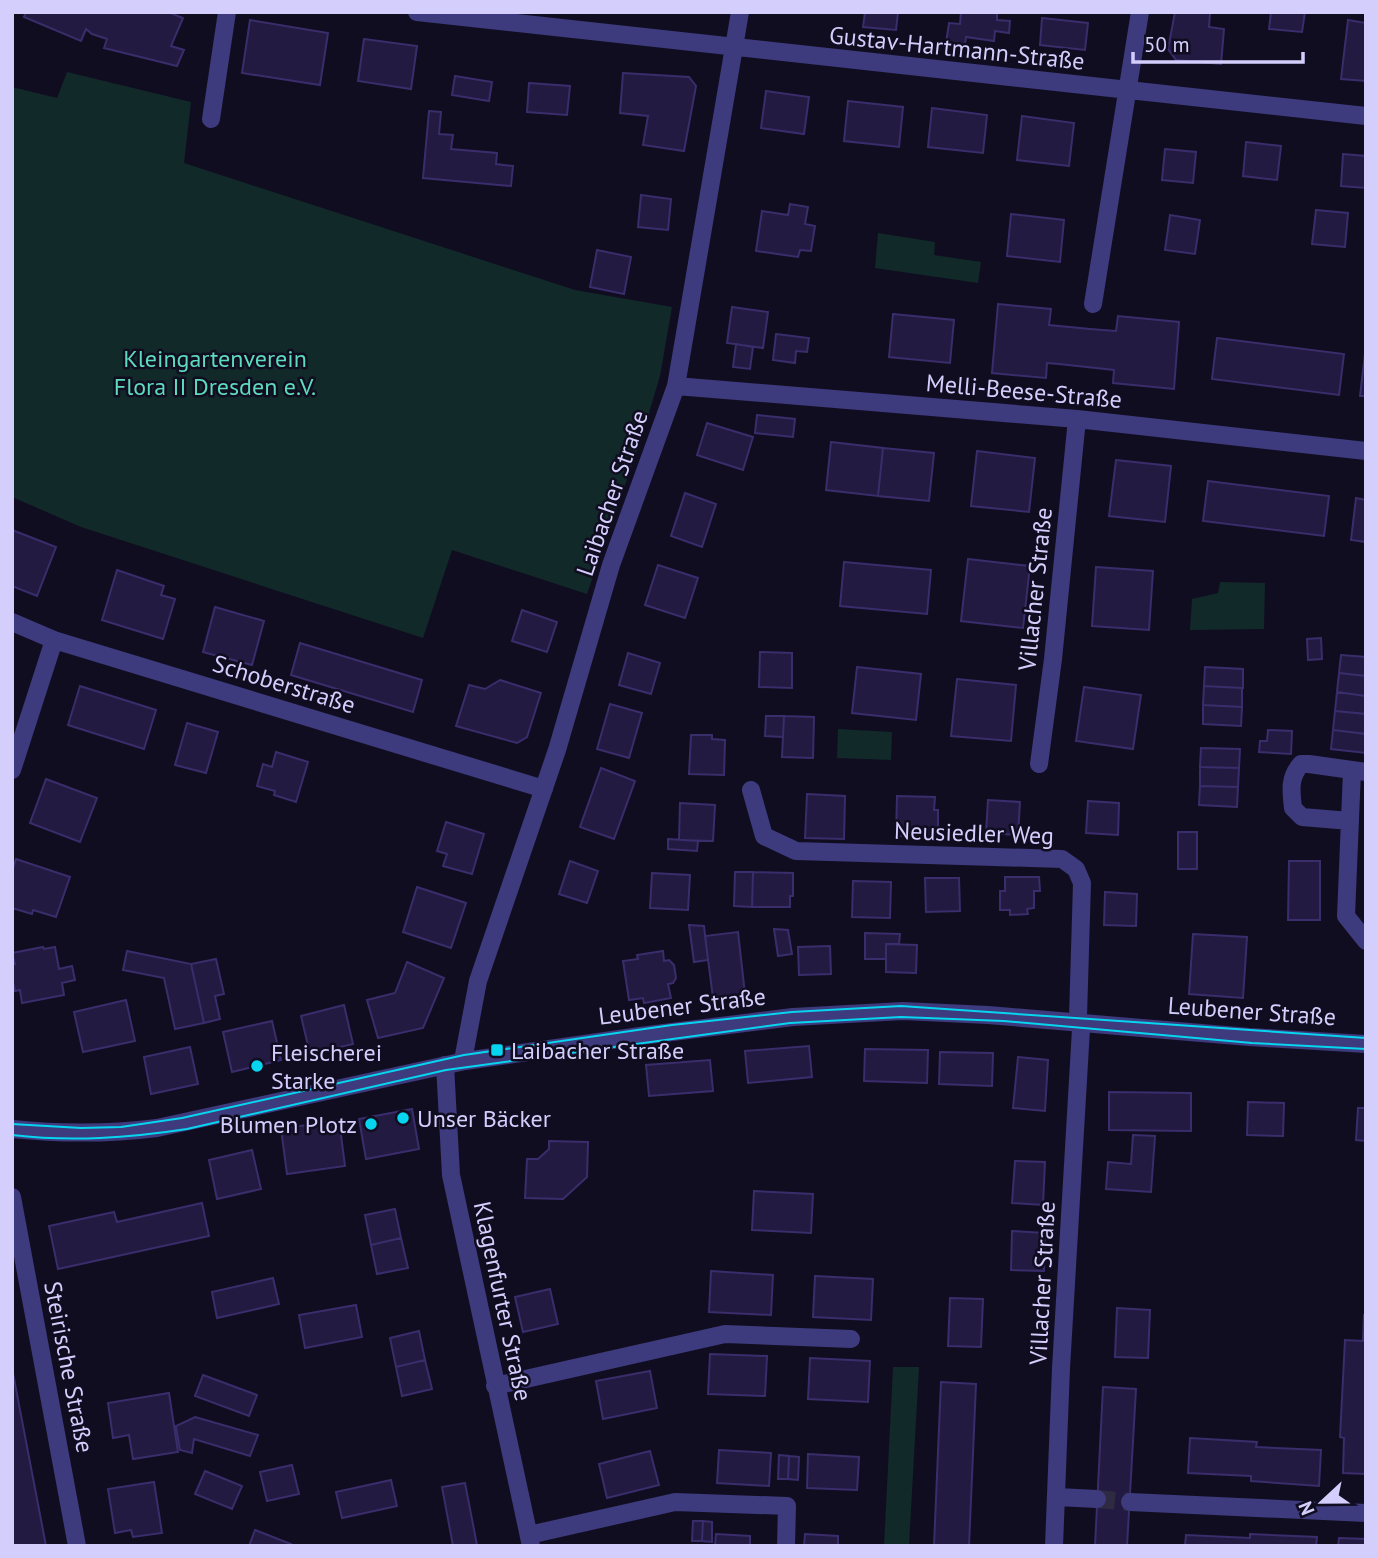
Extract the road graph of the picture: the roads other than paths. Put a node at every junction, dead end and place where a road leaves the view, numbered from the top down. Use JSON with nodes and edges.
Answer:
{"nodes":[{"id":1,"x":227,"y":12,"type":"edge"},
{"id":2,"x":417,"y":12,"type":"edge"},
{"id":3,"x":740,"y":12,"type":"edge"},
{"id":4,"x":1140,"y":12,"type":"edge"},
{"id":5,"x":735,"y":48,"type":"junction"},
{"id":6,"x":1126,"y":92,"type":"junction"},
{"id":7,"x":1366,"y":116,"type":"edge"},
{"id":8,"x":211,"y":119,"type":"dead end"},
{"id":9,"x":1093,"y":304,"type":"dead end"},
{"id":10,"x":676,"y":386,"type":"junction"},
{"id":11,"x":1077,"y":419,"type":"junction"},
{"id":12,"x":1366,"y":451,"type":"edge"},
{"id":13,"x":12,"y":622,"type":"edge"},
{"id":14,"x":54,"y":640,"type":"junction"},
{"id":15,"x":1039,"y":764,"type":"dead end"},
{"id":16,"x":12,"y":769,"type":"edge"},
{"id":17,"x":1359,"y":771,"type":"edge"},
{"id":18,"x":544,"y":789,"type":"junction"},
{"id":19,"x":751,"y":790,"type":"dead end"},
{"id":20,"x":1350,"y":821,"type":"junction"},
{"id":21,"x":1366,"y":941,"type":"edge"},
{"id":22,"x":1080,"y":1023,"type":"junction"},
{"id":23,"x":1366,"y":1044,"type":"edge"},
{"id":24,"x":465,"y":1061,"type":"junction"},
{"id":25,"x":445,"y":1065,"type":"junction"},
{"id":26,"x":12,"y":1129,"type":"edge"},
{"id":27,"x":12,"y":1197,"type":"edge"},
{"id":28,"x":850,"y":1339,"type":"dead end"},
{"id":29,"x":495,"y":1386,"type":"junction"},
{"id":30,"x":1057,"y":1497,"type":"junction"},
{"id":31,"x":1097,"y":1499,"type":"tunnel mouth"},
{"id":32,"x":1130,"y":1502,"type":"tunnel mouth"},
{"id":33,"x":1366,"y":1513,"type":"edge"},
{"id":34,"x":530,"y":1541,"type":"edge"},
{"id":35,"x":78,"y":1546,"type":"edge"},
{"id":36,"x":786,"y":1546,"type":"edge"},
{"id":37,"x":1054,"y":1546,"type":"edge"}],
"edges":[{"from":1,"to":8,"type":"street"},
{"from":2,"to":5,"type":"street","name":"Gustav-Hartmann-Straße"},
{"from":3,"to":5,"type":"street","name":"Laibacher Straße"},
{"from":4,"to":6,"type":"street"},
{"from":5,"to":6,"type":"street","name":"Gustav-Hartmann-Straße"},
{"from":5,"to":10,"type":"street","name":"Laibacher Straße"},
{"from":6,"to":7,"type":"street","name":"Gustav-Hartmann-Straße"},
{"from":6,"to":9,"type":"street"},
{"from":10,"to":11,"type":"street","name":"Melli-Beese-Straße"},
{"from":10,"to":18,"type":"street","name":"Laibacher Straße"},
{"from":11,"to":12,"type":"street","name":"Melli-Beese-Straße"},
{"from":11,"to":15,"type":"street","name":"Villacher Straße"},
{"from":13,"to":14,"type":"street","name":"Schoberstraße"},
{"from":14,"to":16,"type":"street"},
{"from":14,"to":18,"type":"street","name":"Schoberstraße"},
{"from":17,"to":20,"type":"street"},
{"from":17,"to":20,"type":"street"},
{"from":18,"to":24,"type":"street","name":"Laibacher Straße"},
{"from":19,"to":22,"type":"street","name":"Neusiedler Weg"},
{"from":20,"to":21,"type":"street"},
{"from":22,"to":23,"type":"street","name":"Leubener Straße"},
{"from":22,"to":24,"type":"street","name":"Leubener Straße"},
{"from":22,"to":30,"type":"street","name":"Villacher Straße"},
{"from":24,"to":25,"type":"street","name":"Leubener Straße"},
{"from":25,"to":26,"type":"street","name":"Leubener Straße"},
{"from":25,"to":29,"type":"street","name":"Klagenfurter Straße"},
{"from":27,"to":35,"type":"street","name":"Steirische Straße"},
{"from":28,"to":29,"type":"street"},
{"from":29,"to":34,"type":"street","name":"Klagenfurter Straße"},
{"from":30,"to":31,"type":"street"},
{"from":30,"to":37,"type":"street","name":"Villacher Straße"},
{"from":32,"to":33,"type":"street"},
{"from":34,"to":36,"type":"street"}]}
